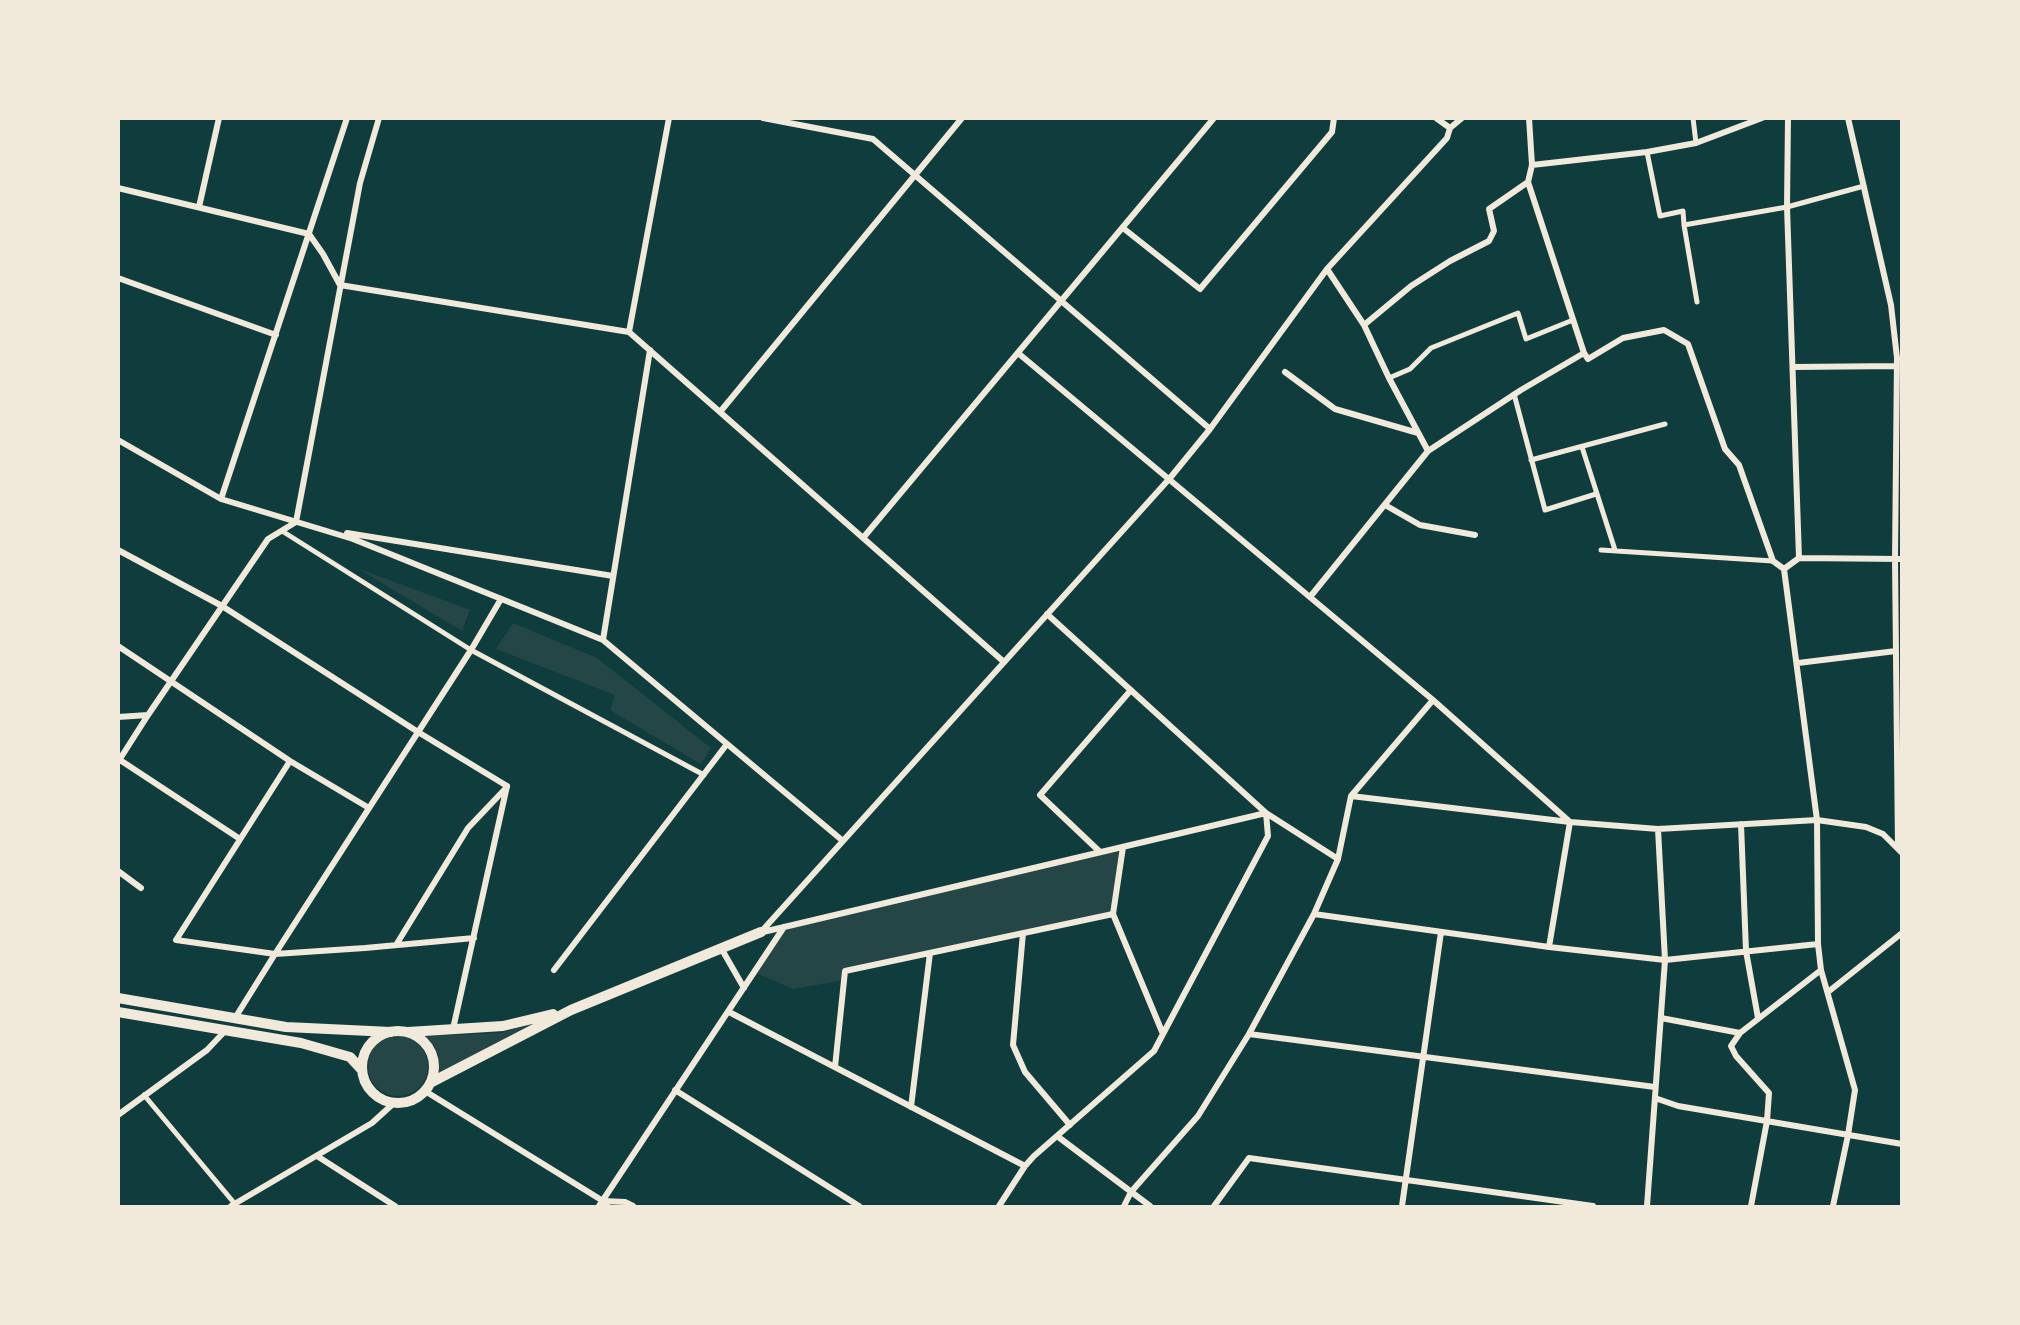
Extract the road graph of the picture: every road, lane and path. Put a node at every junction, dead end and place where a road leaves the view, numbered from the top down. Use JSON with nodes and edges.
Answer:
{"nodes":[{"id":1,"x":219,"y":118,"type":"edge"},
{"id":2,"x":347,"y":118,"type":"edge"},
{"id":3,"x":379,"y":118,"type":"edge"},
{"id":4,"x":669,"y":118,"type":"edge"},
{"id":5,"x":763,"y":118,"type":"edge"},
{"id":6,"x":962,"y":118,"type":"edge"},
{"id":7,"x":1214,"y":118,"type":"edge"},
{"id":8,"x":1334,"y":118,"type":"edge"},
{"id":9,"x":1436,"y":118,"type":"edge"},
{"id":10,"x":1462,"y":118,"type":"edge"},
{"id":11,"x":1529,"y":118,"type":"edge"},
{"id":12,"x":1693,"y":118,"type":"edge"},
{"id":13,"x":1762,"y":118,"type":"edge"},
{"id":14,"x":1788,"y":118,"type":"edge"},
{"id":15,"x":1848,"y":118,"type":"edge"},
{"id":16,"x":1450,"y":128,"type":"junction"},
{"id":17,"x":1696,"y":144,"type":"junction"},
{"id":18,"x":1647,"y":152,"type":"junction"},
{"id":19,"x":1532,"y":165,"type":"junction"},
{"id":20,"x":915,"y":176,"type":"junction"},
{"id":21,"x":1528,"y":182,"type":"junction"},
{"id":22,"x":1864,"y":186,"type":"junction"},
{"id":23,"x":118,"y":188,"type":"edge"},
{"id":24,"x":199,"y":207,"type":"junction"},
{"id":25,"x":1787,"y":207,"type":"junction"},
{"id":26,"x":1684,"y":225,"type":"junction"},
{"id":27,"x":1123,"y":228,"type":"junction"},
{"id":28,"x":309,"y":234,"type":"junction"},
{"id":29,"x":1327,"y":268,"type":"junction"},
{"id":30,"x":118,"y":278,"type":"edge"},
{"id":31,"x":340,"y":285,"type":"junction"},
{"id":32,"x":1060,"y":302,"type":"junction"},
{"id":33,"x":1697,"y":302,"type":"dead end"},
{"id":34,"x":1573,"y":320,"type":"junction"},
{"id":35,"x":1365,"y":325,"type":"junction"},
{"id":36,"x":628,"y":332,"type":"junction"},
{"id":37,"x":276,"y":335,"type":"junction"},
{"id":38,"x":650,"y":350,"type":"junction"},
{"id":39,"x":1018,"y":353,"type":"junction"},
{"id":40,"x":1584,"y":353,"type":"junction"},
{"id":41,"x":1899,"y":358,"type":"edge"},
{"id":42,"x":1897,"y":366,"type":"junction"},
{"id":43,"x":1793,"y":368,"type":"junction"},
{"id":44,"x":1285,"y":372,"type":"dead end"},
{"id":45,"x":1389,"y":378,"type":"junction"},
{"id":46,"x":1514,"y":394,"type":"junction"},
{"id":47,"x":720,"y":412,"type":"junction"},
{"id":48,"x":1665,"y":424,"type":"dead end"},
{"id":49,"x":1210,"y":429,"type":"junction"},
{"id":50,"x":1418,"y":433,"type":"junction"},
{"id":51,"x":118,"y":440,"type":"edge"},
{"id":52,"x":1581,"y":447,"type":"junction"},
{"id":53,"x":1428,"y":450,"type":"junction"},
{"id":54,"x":1531,"y":460,"type":"junction"},
{"id":55,"x":1170,"y":478,"type":"junction"},
{"id":56,"x":1596,"y":494,"type":"junction"},
{"id":57,"x":221,"y":500,"type":"junction"},
{"id":58,"x":1384,"y":504,"type":"junction"},
{"id":59,"x":296,"y":522,"type":"junction"},
{"id":60,"x":322,"y":530,"type":"junction"},
{"id":61,"x":282,"y":531,"type":"junction"},
{"id":62,"x":1474,"y":534,"type":"dead end"},
{"id":63,"x":863,"y":538,"type":"junction"},
{"id":64,"x":118,"y":550,"type":"edge"},
{"id":65,"x":1601,"y":550,"type":"dead end"},
{"id":66,"x":1615,"y":550,"type":"junction"},
{"id":67,"x":1799,"y":558,"type":"junction"},
{"id":68,"x":1898,"y":559,"type":"edge"},
{"id":69,"x":1773,"y":561,"type":"junction"},
{"id":70,"x":1784,"y":569,"type":"junction"},
{"id":71,"x":613,"y":576,"type":"junction"},
{"id":72,"x":1310,"y":597,"type":"junction"},
{"id":73,"x":501,"y":599,"type":"junction"},
{"id":74,"x":222,"y":606,"type":"junction"},
{"id":75,"x":1047,"y":614,"type":"junction"},
{"id":76,"x":603,"y":640,"type":"junction"},
{"id":77,"x":118,"y":646,"type":"edge"},
{"id":78,"x":471,"y":650,"type":"junction"},
{"id":79,"x":1896,"y":651,"type":"junction"},
{"id":80,"x":1004,"y":662,"type":"junction"},
{"id":81,"x":1798,"y":663,"type":"junction"},
{"id":82,"x":171,"y":681,"type":"junction"},
{"id":83,"x":1131,"y":690,"type":"junction"},
{"id":84,"x":1433,"y":700,"type":"junction"},
{"id":85,"x":148,"y":715,"type":"junction"},
{"id":86,"x":118,"y":717,"type":"edge"},
{"id":87,"x":418,"y":732,"type":"junction"},
{"id":88,"x":727,"y":744,"type":"junction"},
{"id":89,"x":119,"y":761,"type":"edge"},
{"id":90,"x":290,"y":761,"type":"junction"},
{"id":91,"x":704,"y":775,"type":"junction"},
{"id":92,"x":507,"y":786,"type":"junction"},
{"id":93,"x":1350,"y":796,"type":"junction"},
{"id":94,"x":369,"y":808,"type":"junction"},
{"id":95,"x":1266,"y":813,"type":"junction"},
{"id":96,"x":1817,"y":820,"type":"junction"},
{"id":97,"x":1570,"y":822,"type":"junction"},
{"id":98,"x":1741,"y":825,"type":"junction"},
{"id":99,"x":1658,"y":829,"type":"junction"},
{"id":100,"x":240,"y":839,"type":"junction"},
{"id":101,"x":843,"y":841,"type":"junction"},
{"id":102,"x":1123,"y":847,"type":"junction"},
{"id":103,"x":1900,"y":851,"type":"edge"},
{"id":104,"x":1100,"y":852,"type":"junction"},
{"id":105,"x":1338,"y":859,"type":"junction"},
{"id":106,"x":118,"y":871,"type":"edge"},
{"id":107,"x":141,"y":888,"type":"dead end"},
{"id":108,"x":1113,"y":914,"type":"junction"},
{"id":109,"x":1314,"y":915,"type":"junction"},
{"id":110,"x":784,"y":927,"type":"junction"},
{"id":111,"x":761,"y":932,"type":"junction"},
{"id":112,"x":1442,"y":932,"type":"junction"},
{"id":113,"x":1023,"y":933,"type":"junction"},
{"id":114,"x":1902,"y":933,"type":"edge"},
{"id":115,"x":474,"y":938,"type":"junction"},
{"id":116,"x":1818,"y":944,"type":"junction"},
{"id":117,"x":396,"y":945,"type":"junction"},
{"id":118,"x":1550,"y":947,"type":"junction"},
{"id":119,"x":721,"y":948,"type":"junction"},
{"id":120,"x":1746,"y":951,"type":"junction"},
{"id":121,"x":930,"y":953,"type":"junction"},
{"id":122,"x":274,"y":954,"type":"junction"},
{"id":123,"x":1665,"y":960,"type":"junction"},
{"id":124,"x":554,"y":970,"type":"dead end"},
{"id":125,"x":1821,"y":970,"type":"junction"},
{"id":126,"x":744,"y":988,"type":"junction"},
{"id":127,"x":1828,"y":992,"type":"junction"},
{"id":128,"x":118,"y":998,"type":"edge"},
{"id":129,"x":571,"y":1010,"type":"junction"},
{"id":130,"x":118,"y":1012,"type":"edge"},
{"id":131,"x":729,"y":1012,"type":"junction"},
{"id":132,"x":235,"y":1018,"type":"junction"},
{"id":133,"x":1661,"y":1018,"type":"junction"},
{"id":134,"x":1758,"y":1018,"type":"junction"},
{"id":135,"x":453,"y":1029,"type":"junction"},
{"id":136,"x":226,"y":1030,"type":"junction"},
{"id":137,"x":391,"y":1032,"type":"junction"},
{"id":138,"x":404,"y":1032,"type":"junction"},
{"id":139,"x":1740,"y":1033,"type":"junction"},
{"id":140,"x":1163,"y":1034,"type":"junction"},
{"id":141,"x":1249,"y":1034,"type":"junction"},
{"id":142,"x":1423,"y":1057,"type":"junction"},
{"id":143,"x":835,"y":1067,"type":"junction"},
{"id":144,"x":362,"y":1070,"type":"junction"},
{"id":145,"x":428,"y":1087,"type":"junction"},
{"id":146,"x":1655,"y":1087,"type":"junction"},
{"id":147,"x":675,"y":1090,"type":"junction"},
{"id":148,"x":144,"y":1095,"type":"junction"},
{"id":149,"x":1655,"y":1098,"type":"junction"},
{"id":150,"x":394,"y":1103,"type":"junction"},
{"id":151,"x":911,"y":1107,"type":"junction"},
{"id":152,"x":118,"y":1115,"type":"edge"},
{"id":153,"x":1767,"y":1121,"type":"junction"},
{"id":154,"x":1070,"y":1125,"type":"junction"},
{"id":155,"x":1848,"y":1135,"type":"junction"},
{"id":156,"x":1058,"y":1136,"type":"junction"},
{"id":157,"x":1902,"y":1144,"type":"edge"},
{"id":158,"x":317,"y":1156,"type":"junction"},
{"id":159,"x":1025,"y":1166,"type":"junction"},
{"id":160,"x":1405,"y":1180,"type":"junction"},
{"id":161,"x":1131,"y":1192,"type":"junction"},
{"id":162,"x":233,"y":1205,"type":"edge"},
{"id":163,"x":603,"y":1205,"type":"edge"},
{"id":164,"x":395,"y":1206,"type":"edge"},
{"id":165,"x":633,"y":1206,"type":"edge"},
{"id":166,"x":859,"y":1206,"type":"edge"},
{"id":167,"x":999,"y":1206,"type":"edge"},
{"id":168,"x":1124,"y":1206,"type":"edge"},
{"id":169,"x":1150,"y":1206,"type":"edge"},
{"id":170,"x":1214,"y":1206,"type":"edge"},
{"id":171,"x":1402,"y":1206,"type":"edge"},
{"id":172,"x":1593,"y":1206,"type":"edge"},
{"id":173,"x":1647,"y":1206,"type":"edge"},
{"id":174,"x":1751,"y":1206,"type":"edge"},
{"id":175,"x":1833,"y":1206,"type":"edge"}],
"edges":[{"from":1,"to":24,"type":"street"},
{"from":2,"to":28,"type":"street"},
{"from":3,"to":31,"type":"street"},
{"from":4,"to":36,"type":"street"},
{"from":5,"to":20,"type":"street"},
{"from":6,"to":20,"type":"street"},
{"from":7,"to":27,"type":"street"},
{"from":8,"to":27,"type":"street"},
{"from":9,"to":16,"type":"street"},
{"from":10,"to":16,"type":"street"},
{"from":11,"to":19,"type":"street"},
{"from":12,"to":17,"type":"street"},
{"from":13,"to":17,"type":"street"},
{"from":14,"to":25,"type":"street"},
{"from":15,"to":22,"type":"street"},
{"from":16,"to":29,"type":"street"},
{"from":17,"to":18,"type":"street"},
{"from":18,"to":19,"type":"street"},
{"from":18,"to":26,"type":"street"},
{"from":19,"to":21,"type":"street"},
{"from":20,"to":32,"type":"street"},
{"from":20,"to":47,"type":"street"},
{"from":21,"to":34,"type":"street"},
{"from":21,"to":35,"type":"street"},
{"from":22,"to":25,"type":"street"},
{"from":22,"to":41,"type":"street"},
{"from":23,"to":24,"type":"street"},
{"from":24,"to":28,"type":"street"},
{"from":25,"to":26,"type":"street"},
{"from":25,"to":43,"type":"street"},
{"from":26,"to":33,"type":"street"},
{"from":27,"to":32,"type":"street"},
{"from":28,"to":31,"type":"street"},
{"from":28,"to":37,"type":"street"},
{"from":29,"to":35,"type":"street"},
{"from":29,"to":49,"type":"street"},
{"from":30,"to":37,"type":"street"},
{"from":31,"to":36,"type":"street"},
{"from":31,"to":59,"type":"street"},
{"from":32,"to":39,"type":"street"},
{"from":32,"to":49,"type":"street"},
{"from":34,"to":40,"type":"street"},
{"from":34,"to":45,"type":"street"},
{"from":35,"to":45,"type":"street"},
{"from":36,"to":38,"type":"street"},
{"from":37,"to":57,"type":"street"},
{"from":38,"to":47,"type":"street"},
{"from":38,"to":71,"type":"street"},
{"from":39,"to":55,"type":"street"},
{"from":39,"to":63,"type":"street"},
{"from":40,"to":46,"type":"street"},
{"from":40,"to":69,"type":"street"},
{"from":41,"to":42,"type":"street"},
{"from":42,"to":43,"type":"street"},
{"from":42,"to":68,"type":"street"},
{"from":43,"to":67,"type":"street"},
{"from":44,"to":50,"type":"street"},
{"from":45,"to":50,"type":"street"},
{"from":46,"to":53,"type":"street"},
{"from":46,"to":54,"type":"street"},
{"from":47,"to":63,"type":"street"},
{"from":48,"to":52,"type":"street"},
{"from":49,"to":55,"type":"street"},
{"from":50,"to":53,"type":"street"},
{"from":51,"to":57,"type":"street"},
{"from":52,"to":54,"type":"street"},
{"from":52,"to":56,"type":"street"},
{"from":53,"to":58,"type":"street"},
{"from":54,"to":56,"type":"street"},
{"from":55,"to":72,"type":"street"},
{"from":55,"to":75,"type":"street"},
{"from":56,"to":66,"type":"street"},
{"from":57,"to":59,"type":"street"},
{"from":58,"to":62,"type":"street"},
{"from":58,"to":72,"type":"street"},
{"from":59,"to":60,"type":"street"},
{"from":59,"to":61,"type":"street"},
{"from":60,"to":71,"type":"street"},
{"from":60,"to":73,"type":"street"},
{"from":61,"to":74,"type":"street"},
{"from":61,"to":78,"type":"street"},
{"from":63,"to":80,"type":"street"},
{"from":64,"to":74,"type":"street"},
{"from":65,"to":66,"type":"street"},
{"from":66,"to":69,"type":"street"},
{"from":67,"to":68,"type":"street"},
{"from":67,"to":70,"type":"street"},
{"from":68,"to":79,"type":"street"},
{"from":69,"to":70,"type":"street"},
{"from":70,"to":81,"type":"street"},
{"from":71,"to":76,"type":"street"},
{"from":72,"to":84,"type":"street"},
{"from":73,"to":76,"type":"street"},
{"from":73,"to":78,"type":"street"},
{"from":74,"to":82,"type":"street"},
{"from":74,"to":87,"type":"street"},
{"from":75,"to":80,"type":"street"},
{"from":75,"to":83,"type":"street"},
{"from":76,"to":88,"type":"street"},
{"from":77,"to":82,"type":"street"},
{"from":78,"to":87,"type":"street"},
{"from":78,"to":91,"type":"street"},
{"from":79,"to":81,"type":"street"},
{"from":79,"to":103,"type":"street"},
{"from":80,"to":101,"type":"street"},
{"from":81,"to":96,"type":"street"},
{"from":82,"to":85,"type":"street"},
{"from":82,"to":90,"type":"street"},
{"from":83,"to":95,"type":"street"},
{"from":83,"to":104,"type":"street"},
{"from":84,"to":93,"type":"street"},
{"from":84,"to":97,"type":"street"},
{"from":85,"to":86,"type":"street"},
{"from":85,"to":89,"type":"street"},
{"from":87,"to":92,"type":"street"},
{"from":87,"to":94,"type":"street"},
{"from":88,"to":91,"type":"street"},
{"from":88,"to":101,"type":"street"},
{"from":89,"to":100,"type":"street"},
{"from":90,"to":94,"type":"street"},
{"from":90,"to":100,"type":"street"},
{"from":91,"to":124,"type":"street"},
{"from":92,"to":115,"type":"street"},
{"from":92,"to":117,"type":"street"},
{"from":93,"to":97,"type":"street"},
{"from":93,"to":105,"type":"street"},
{"from":94,"to":122,"type":"street"},
{"from":95,"to":102,"type":"street"},
{"from":95,"to":105,"type":"street"},
{"from":95,"to":140,"type":"street"},
{"from":96,"to":98,"type":"street"},
{"from":96,"to":103,"type":"street"},
{"from":96,"to":116,"type":"street"},
{"from":97,"to":99,"type":"street"},
{"from":97,"to":118,"type":"street"},
{"from":98,"to":99,"type":"street"},
{"from":98,"to":120,"type":"street"},
{"from":99,"to":123,"type":"street"},
{"from":100,"to":122,"type":"street"},
{"from":101,"to":111,"type":"street"},
{"from":102,"to":104,"type":"street"},
{"from":102,"to":108,"type":"street"},
{"from":104,"to":110,"type":"street"},
{"from":105,"to":109,"type":"street"},
{"from":106,"to":107,"type":"street"},
{"from":108,"to":113,"type":"street"},
{"from":108,"to":140,"type":"street"},
{"from":109,"to":112,"type":"street"},
{"from":109,"to":141,"type":"street"},
{"from":110,"to":111,"type":"street"},
{"from":110,"to":126,"type":"street"},
{"from":111,"to":119,"type":"street"},
{"from":112,"to":118,"type":"street"},
{"from":112,"to":142,"type":"street"},
{"from":113,"to":121,"type":"street"},
{"from":113,"to":154,"type":"street"},
{"from":114,"to":127,"type":"street"},
{"from":115,"to":117,"type":"street"},
{"from":115,"to":135,"type":"street"},
{"from":116,"to":120,"type":"street"},
{"from":116,"to":125,"type":"street"},
{"from":117,"to":122,"type":"street"},
{"from":118,"to":123,"type":"street"},
{"from":119,"to":126,"type":"street"},
{"from":119,"to":129,"type":"street"},
{"from":120,"to":123,"type":"street"},
{"from":120,"to":134,"type":"street"},
{"from":121,"to":143,"type":"street"},
{"from":121,"to":151,"type":"street"},
{"from":122,"to":132,"type":"street"},
{"from":123,"to":133,"type":"street"},
{"from":125,"to":127,"type":"street"},
{"from":125,"to":134,"type":"street"},
{"from":126,"to":131,"type":"street"},
{"from":127,"to":155,"type":"street"},
{"from":128,"to":132,"type":"street"},
{"from":129,"to":135,"type":"street"},
{"from":129,"to":145,"type":"street"},
{"from":130,"to":136,"type":"street"},
{"from":131,"to":143,"type":"street"},
{"from":131,"to":147,"type":"street"},
{"from":132,"to":137,"type":"street"},
{"from":133,"to":139,"type":"street"},
{"from":133,"to":146,"type":"street"},
{"from":134,"to":139,"type":"street"},
{"from":135,"to":138,"type":"street"},
{"from":136,"to":144,"type":"street"},
{"from":136,"to":148,"type":"street"},
{"from":137,"to":138,"type":"street"},
{"from":137,"to":144,"type":"street"},
{"from":138,"to":145,"type":"street"},
{"from":139,"to":153,"type":"street"},
{"from":140,"to":154,"type":"street"},
{"from":141,"to":142,"type":"street"},
{"from":141,"to":161,"type":"street"},
{"from":142,"to":146,"type":"street"},
{"from":142,"to":160,"type":"street"},
{"from":143,"to":151,"type":"street"},
{"from":144,"to":150,"type":"street"},
{"from":145,"to":150,"type":"street"},
{"from":145,"to":163,"type":"street"},
{"from":146,"to":149,"type":"street"},
{"from":147,"to":163,"type":"street"},
{"from":147,"to":166,"type":"street"},
{"from":148,"to":152,"type":"street"},
{"from":148,"to":162,"type":"street"},
{"from":149,"to":153,"type":"street"},
{"from":149,"to":173,"type":"street"},
{"from":150,"to":158,"type":"street"},
{"from":151,"to":159,"type":"street"},
{"from":153,"to":155,"type":"street"},
{"from":153,"to":174,"type":"street"},
{"from":154,"to":156,"type":"street"},
{"from":155,"to":157,"type":"street"},
{"from":155,"to":175,"type":"street"},
{"from":156,"to":159,"type":"street"},
{"from":156,"to":161,"type":"street"},
{"from":158,"to":162,"type":"street"},
{"from":158,"to":164,"type":"street"},
{"from":159,"to":167,"type":"street"},
{"from":160,"to":170,"type":"street"},
{"from":160,"to":171,"type":"street"},
{"from":160,"to":172,"type":"street"},
{"from":161,"to":168,"type":"street"},
{"from":161,"to":169,"type":"street"},
{"from":163,"to":165,"type":"street"}]}
